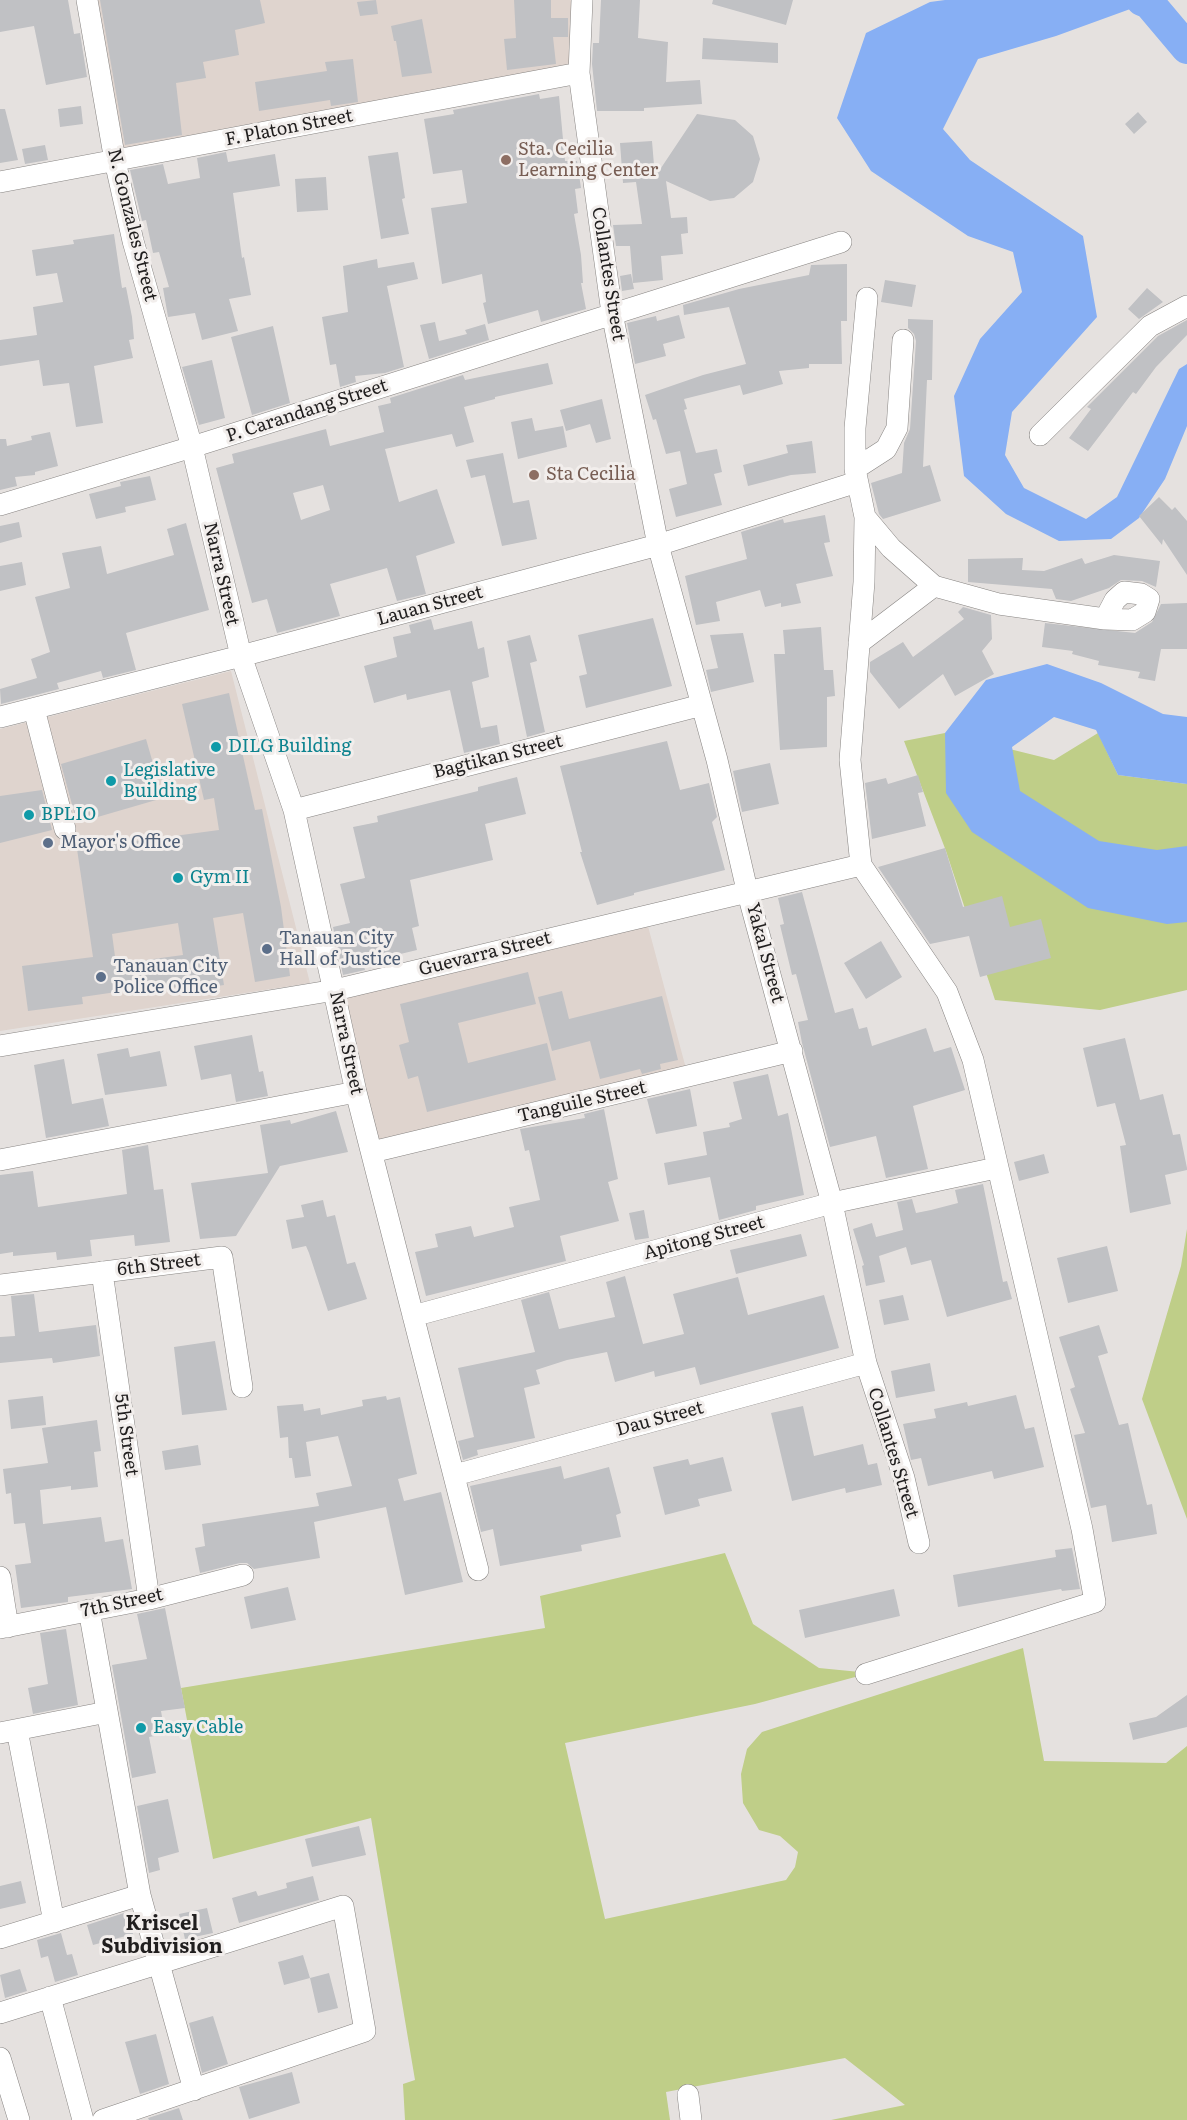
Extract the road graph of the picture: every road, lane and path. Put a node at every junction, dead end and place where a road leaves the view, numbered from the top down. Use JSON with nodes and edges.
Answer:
{"nodes":[{"id":1,"x":87,"y":0,"type":"edge"},
{"id":2,"x":582,"y":0,"type":"edge"},
{"id":3,"x":579,"y":73,"type":"junction"},
{"id":4,"x":115,"y":161,"type":"junction"},
{"id":5,"x":0,"y":182,"type":"edge"},
{"id":6,"x":841,"y":242,"type":"dead end"},
{"id":7,"x":867,"y":298,"type":"dead end"},
{"id":8,"x":1187,"y":306,"type":"edge"},
{"id":9,"x":612,"y":312,"type":"junction"},
{"id":10,"x":903,"y":340,"type":"dead end"},
{"id":11,"x":1040,"y":435,"type":"dead end"},
{"id":12,"x":192,"y":447,"type":"junction"},
{"id":13,"x":856,"y":475,"type":"junction"},
{"id":14,"x":0,"y":505,"type":"edge"},
{"id":15,"x":866,"y":517,"type":"junction"},
{"id":16,"x":658,"y":544,"type":"junction"},
{"id":17,"x":934,"y":586,"type":"junction"},
{"id":18,"x":1105,"y":619,"type":"dead end"},
{"id":19,"x":858,"y":643,"type":"junction"},
{"id":20,"x":241,"y":657,"type":"junction"},
{"id":21,"x":702,"y":705,"type":"junction"},
{"id":22,"x":34,"y":709,"type":"junction"},
{"id":23,"x":0,"y":717,"type":"edge"},
{"id":24,"x":294,"y":810,"type":"junction"},
{"id":25,"x":65,"y":829,"type":"dead end"},
{"id":26,"x":861,"y":865,"type":"junction"},
{"id":27,"x":747,"y":890,"type":"junction"},
{"id":28,"x":335,"y":990,"type":"junction"},
{"id":29,"x":0,"y":1046,"type":"edge"},
{"id":30,"x":792,"y":1051,"type":"junction"},
{"id":31,"x":356,"y":1092,"type":"junction"},
{"id":32,"x":372,"y":1152,"type":"junction"},
{"id":33,"x":0,"y":1160,"type":"edge"},
{"id":34,"x":996,"y":1168,"type":"junction"},
{"id":35,"x":832,"y":1203,"type":"junction"},
{"id":36,"x":102,"y":1272,"type":"junction"},
{"id":37,"x":0,"y":1285,"type":"edge"},
{"id":38,"x":413,"y":1316,"type":"junction"},
{"id":39,"x":866,"y":1363,"type":"junction"},
{"id":40,"x":242,"y":1387,"type":"dead end"},
{"id":41,"x":455,"y":1475,"type":"junction"},
{"id":42,"x":919,"y":1543,"type":"dead end"},
{"id":43,"x":478,"y":1570,"type":"dead end"},
{"id":44,"x":243,"y":1575,"type":"dead end"},
{"id":45,"x":0,"y":1577,"type":"edge"},
{"id":46,"x":149,"y":1599,"type":"junction"},
{"id":47,"x":88,"y":1610,"type":"junction"},
{"id":48,"x":4,"y":1627,"type":"edge"},
{"id":49,"x":866,"y":1674,"type":"dead end"},
{"id":50,"x":107,"y":1712,"type":"junction"},
{"id":51,"x":8,"y":1732,"type":"edge"},
{"id":52,"x":140,"y":1895,"type":"junction"},
{"id":53,"x":54,"y":1922,"type":"junction"},
{"id":54,"x":0,"y":1938,"type":"edge"},
{"id":55,"x":158,"y":1962,"type":"junction"},
{"id":56,"x":50,"y":1997,"type":"junction"},
{"id":57,"x":0,"y":2013,"type":"edge"},
{"id":58,"x":0,"y":2058,"type":"edge"},
{"id":59,"x":194,"y":2090,"type":"junction"},
{"id":60,"x":688,"y":2095,"type":"dead end"},
{"id":61,"x":19,"y":2120,"type":"edge"},
{"id":62,"x":83,"y":2120,"type":"edge"},
{"id":63,"x":102,"y":2120,"type":"edge"},
{"id":64,"x":691,"y":2120,"type":"edge"}],
"edges":[{"from":1,"to":4,"type":"street","name":"N. Gonzales Street"},
{"from":2,"to":3,"type":"street","name":"Collantes Street"},
{"from":3,"to":4,"type":"street","name":"F. Platon Street"},
{"from":3,"to":9,"type":"street","name":"Collantes Street"},
{"from":4,"to":5,"type":"street","name":"F. Platon Street"},
{"from":4,"to":12,"type":"street","name":"N. Gonzales Street"},
{"from":6,"to":9,"type":"street","name":"P. Carandang Street"},
{"from":7,"to":13,"type":"street"},
{"from":8,"to":11,"type":"street"},
{"from":9,"to":12,"type":"street","name":"P. Carandang Street"},
{"from":9,"to":16,"type":"street","name":"Collantes Street"},
{"from":10,"to":13,"type":"street","name":"Lauan Street"},
{"from":12,"to":14,"type":"street","name":"P. Carandang Street"},
{"from":12,"to":20,"type":"street","name":"Narra Street"},
{"from":13,"to":15,"type":"street"},
{"from":13,"to":16,"type":"street","name":"Lauan Street"},
{"from":15,"to":17,"type":"street"},
{"from":15,"to":19,"type":"street"},
{"from":16,"to":20,"type":"street","name":"Lauan Street"},
{"from":16,"to":21,"type":"street","name":"Yakal Street"},
{"from":17,"to":18,"type":"street"},
{"from":17,"to":19,"type":"street"},
{"from":19,"to":26,"type":"street"},
{"from":20,"to":22,"type":"street","name":"Lauan Street"},
{"from":20,"to":24,"type":"street","name":"Narra Street"},
{"from":21,"to":24,"type":"street","name":"Bagtikan Street"},
{"from":21,"to":27,"type":"street","name":"Yakal Street"},
{"from":22,"to":23,"type":"street","name":"Lauan Street"},
{"from":22,"to":25,"type":"street"},
{"from":24,"to":28,"type":"street","name":"Narra Street"},
{"from":26,"to":27,"type":"street","name":"Guevarra Street"},
{"from":26,"to":34,"type":"street"},
{"from":27,"to":28,"type":"street","name":"Guevarra Street"},
{"from":27,"to":30,"type":"street","name":"Yakal Street"},
{"from":28,"to":29,"type":"street","name":"Guevarra Street"},
{"from":28,"to":31,"type":"street","name":"Narra Street"},
{"from":30,"to":32,"type":"street","name":"Tanguile Street"},
{"from":30,"to":35,"type":"street","name":"Yakal Street"},
{"from":31,"to":32,"type":"street","name":"Narra Street"},
{"from":31,"to":33,"type":"street"},
{"from":32,"to":38,"type":"street","name":"Narra Street"},
{"from":34,"to":35,"type":"street","name":"Apitong Street"},
{"from":34,"to":49,"type":"street"},
{"from":35,"to":38,"type":"street","name":"Apitong Street"},
{"from":35,"to":39,"type":"street","name":"Yakal Street"},
{"from":36,"to":37,"type":"street","name":"6th Street"},
{"from":36,"to":40,"type":"street","name":"6th Street"},
{"from":36,"to":46,"type":"street","name":"5th Street"},
{"from":38,"to":41,"type":"street","name":"Narra Street"},
{"from":39,"to":41,"type":"street","name":"Dau Street"},
{"from":39,"to":42,"type":"street","name":"Collantes Street"},
{"from":41,"to":43,"type":"street","name":"Narra Street"},
{"from":44,"to":46,"type":"street","name":"7th Street"},
{"from":45,"to":48,"type":"street"},
{"from":46,"to":47,"type":"street","name":"7th Street"},
{"from":47,"to":48,"type":"street","name":"7th Street"},
{"from":47,"to":50,"type":"street"},
{"from":50,"to":51,"type":"street"},
{"from":50,"to":52,"type":"street"},
{"from":51,"to":53,"type":"street"},
{"from":52,"to":53,"type":"street"},
{"from":52,"to":55,"type":"street"},
{"from":53,"to":54,"type":"street"},
{"from":55,"to":56,"type":"street"},
{"from":55,"to":59,"type":"street"},
{"from":55,"to":59,"type":"street"},
{"from":56,"to":57,"type":"street"},
{"from":56,"to":62,"type":"street"},
{"from":58,"to":61,"type":"street"},
{"from":59,"to":63,"type":"street"},
{"from":60,"to":64,"type":"street"}]}
